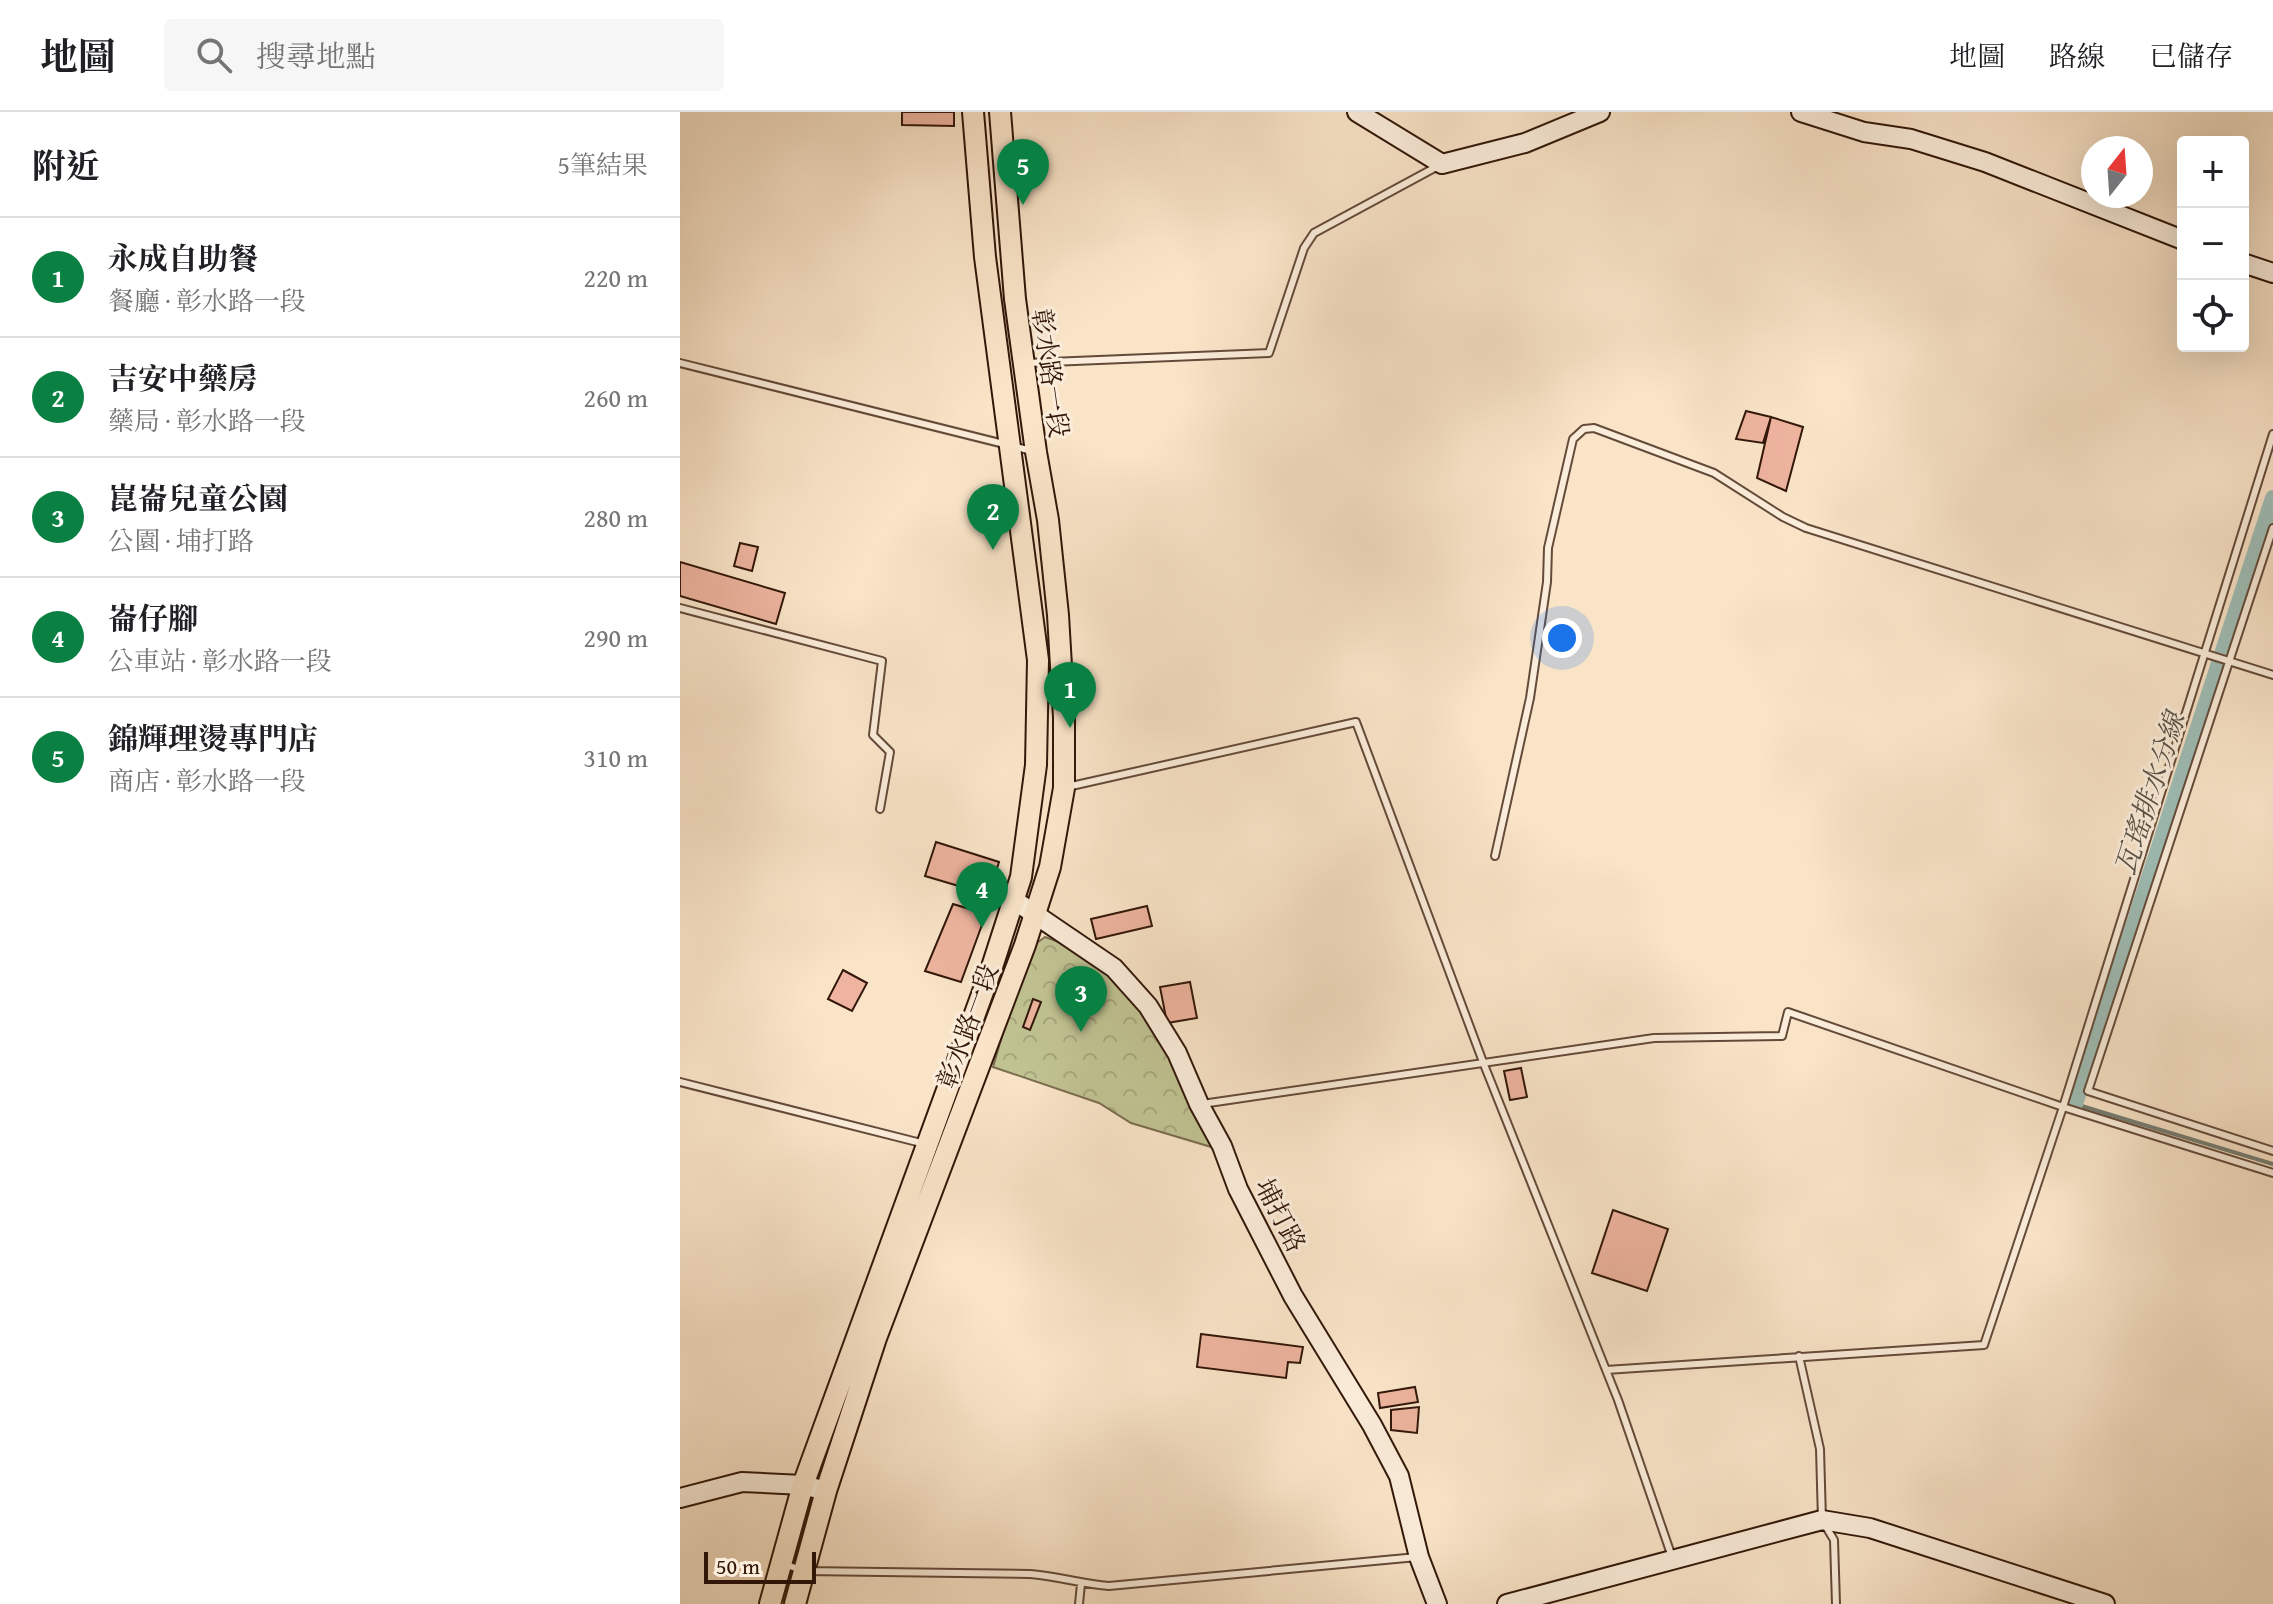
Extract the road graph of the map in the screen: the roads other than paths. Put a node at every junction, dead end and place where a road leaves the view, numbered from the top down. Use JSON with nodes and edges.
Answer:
{"nodes":[{"id":1,"x":973,"y":112,"type":"edge"},
{"id":2,"x":1000,"y":112,"type":"edge"},
{"id":3,"x":1357,"y":112,"type":"edge"},
{"id":4,"x":1600,"y":112,"type":"edge"},
{"id":5,"x":1801,"y":112,"type":"edge"},
{"id":6,"x":1442,"y":164,"type":"junction"},
{"id":7,"x":2177,"y":238,"type":"edge"},
{"id":8,"x":2249,"y":265,"type":"edge"},
{"id":9,"x":2273,"y":273,"type":"edge"},
{"id":10,"x":680,"y":363,"type":"edge"},
{"id":11,"x":1023,"y":364,"type":"junction"},
{"id":12,"x":2273,"y":434,"type":"edge"},
{"id":13,"x":1008,"y":444,"type":"junction"},
{"id":14,"x":1036,"y":452,"type":"junction"},
{"id":15,"x":2273,"y":528,"type":"edge"},
{"id":16,"x":680,"y":608,"type":"edge"},
{"id":17,"x":2203,"y":655,"type":"junction"},
{"id":18,"x":2228,"y":662,"type":"junction"},
{"id":19,"x":2273,"y":675,"type":"edge"},
{"id":20,"x":1037,"y":695,"type":"junction"},
{"id":21,"x":1063,"y":695,"type":"junction"},
{"id":22,"x":1064,"y":788,"type":"junction"},
{"id":23,"x":880,"y":809,"type":"dead end"},
{"id":24,"x":1495,"y":856,"type":"dead end"},
{"id":25,"x":1014,"y":900,"type":"junction"},
{"id":26,"x":1035,"y":913,"type":"junction"},
{"id":27,"x":1483,"y":1062,"type":"junction"},
{"id":28,"x":680,"y":1082,"type":"edge"},
{"id":29,"x":2070,"y":1085,"type":"junction"},
{"id":30,"x":2088,"y":1091,"type":"junction"},
{"id":31,"x":1199,"y":1104,"type":"junction"},
{"id":32,"x":2063,"y":1107,"type":"junction"},
{"id":33,"x":927,"y":1145,"type":"junction"},
{"id":34,"x":2273,"y":1151,"type":"edge"},
{"id":35,"x":2273,"y":1173,"type":"edge"},
{"id":36,"x":1799,"y":1356,"type":"junction"},
{"id":37,"x":1606,"y":1370,"type":"junction"},
{"id":38,"x":803,"y":1485,"type":"junction"},
{"id":39,"x":826,"y":1491,"type":"junction"},
{"id":40,"x":680,"y":1498,"type":"edge"},
{"id":41,"x":1822,"y":1520,"type":"junction"},
{"id":42,"x":1419,"y":1557,"type":"junction"},
{"id":43,"x":1673,"y":1559,"type":"junction"},
{"id":44,"x":780,"y":1563,"type":"junction"},
{"id":45,"x":804,"y":1571,"type":"junction"},
{"id":46,"x":1081,"y":1584,"type":"junction"},
{"id":47,"x":770,"y":1604,"type":"edge"},
{"id":48,"x":795,"y":1604,"type":"edge"},
{"id":49,"x":1079,"y":1604,"type":"edge"},
{"id":50,"x":1437,"y":1604,"type":"edge"},
{"id":51,"x":1507,"y":1604,"type":"edge"},
{"id":52,"x":1836,"y":1604,"type":"edge"},
{"id":53,"x":2105,"y":1604,"type":"edge"}],
"edges":[{"from":1,"to":13,"type":"main road","name":"彰水路一段"},
{"from":2,"to":11,"type":"main road","name":"彰水路一段"},
{"from":3,"to":6,"type":"street"},
{"from":4,"to":6,"type":"street"},
{"from":5,"to":7,"type":"street"},
{"from":6,"to":11,"type":"lane"},
{"from":8,"to":9,"type":"street"},
{"from":10,"to":13,"type":"lane"},
{"from":11,"to":14,"type":"main road","name":"彰水路一段"},
{"from":12,"to":17,"type":"lane"},
{"from":13,"to":14,"type":"lane"},
{"from":13,"to":20,"type":"main road","name":"彰水路一段"},
{"from":14,"to":21,"type":"main road","name":"彰水路一段"},
{"from":15,"to":18,"type":"lane"},
{"from":16,"to":23,"type":"lane"},
{"from":17,"to":18,"type":"lane"},
{"from":17,"to":24,"type":"lane"},
{"from":17,"to":29,"type":"lane"},
{"from":18,"to":19,"type":"lane"},
{"from":18,"to":30,"type":"lane"},
{"from":20,"to":21,"type":"main road"},
{"from":20,"to":25,"type":"main road","name":"彰水路一段"},
{"from":21,"to":22,"type":"main road","name":"彰水路一段"},
{"from":22,"to":26,"type":"main road","name":"彰水路一段"},
{"from":22,"to":27,"type":"lane"},
{"from":25,"to":26,"type":"street","name":"埔打路"},
{"from":25,"to":33,"type":"main road","name":"彰水路一段"},
{"from":26,"to":31,"type":"street","name":"埔打路"},
{"from":26,"to":39,"type":"main road","name":"彰水路一段"},
{"from":27,"to":31,"type":"lane"},
{"from":27,"to":32,"type":"lane"},
{"from":27,"to":37,"type":"lane"},
{"from":28,"to":33,"type":"lane"},
{"from":29,"to":30,"type":"lane"},
{"from":29,"to":32,"type":"lane"},
{"from":30,"to":34,"type":"lane"},
{"from":31,"to":42,"type":"street","name":"埔打路"},
{"from":32,"to":35,"type":"lane"},
{"from":32,"to":36,"type":"lane"},
{"from":33,"to":38,"type":"main road","name":"彰水路一段"},
{"from":36,"to":37,"type":"lane"},
{"from":36,"to":41,"type":"lane"},
{"from":37,"to":43,"type":"lane"},
{"from":38,"to":39,"type":"street"},
{"from":38,"to":40,"type":"street"},
{"from":38,"to":44,"type":"main road","name":"彰水路一段"},
{"from":39,"to":45,"type":"main road","name":"彰水路一段"},
{"from":41,"to":43,"type":"street"},
{"from":41,"to":52,"type":"lane"},
{"from":41,"to":53,"type":"street"},
{"from":42,"to":46,"type":"lane"},
{"from":42,"to":50,"type":"street","name":"埔打路"},
{"from":43,"to":51,"type":"street"},
{"from":44,"to":45,"type":"lane"},
{"from":44,"to":47,"type":"main road","name":"彰水路一段"},
{"from":45,"to":46,"type":"lane"},
{"from":45,"to":48,"type":"main road","name":"彰水路一段"},
{"from":46,"to":49,"type":"lane"}]}
